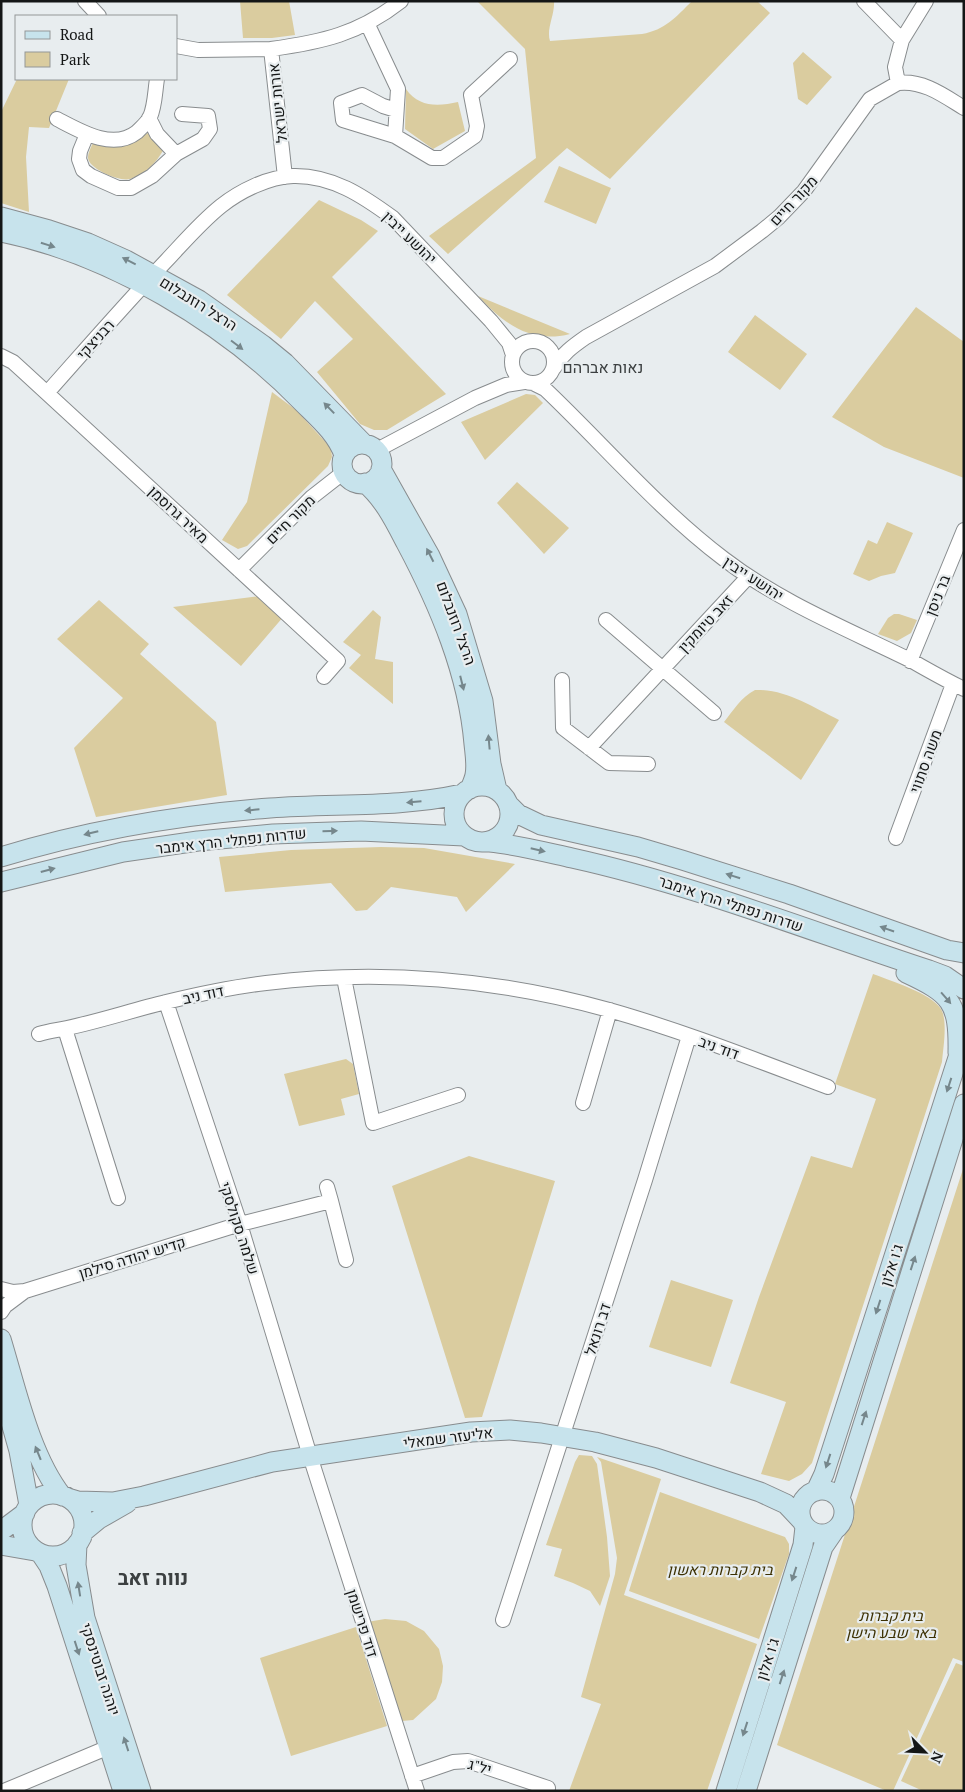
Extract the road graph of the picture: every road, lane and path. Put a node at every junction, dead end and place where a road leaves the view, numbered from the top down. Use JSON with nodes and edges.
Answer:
{"nodes":[{"id":1,"x":401,"y":1,"type":"edge"},
{"id":2,"x":864,"y":1,"type":"edge"},
{"id":3,"x":926,"y":1,"type":"edge"},
{"id":4,"x":85,"y":2,"type":"edge"},
{"id":5,"x":98,"y":15,"type":"edge"},
{"id":6,"x":367,"y":23,"type":"junction"},
{"id":7,"x":902,"y":40,"type":"junction"},
{"id":8,"x":178,"y":46,"type":"edge"},
{"id":9,"x":271,"y":49,"type":"junction"},
{"id":10,"x":510,"y":59,"type":"dead end"},
{"id":11,"x":157,"y":80,"type":"edge"},
{"id":12,"x":898,"y":83,"type":"junction"},
{"id":13,"x":964,"y":108,"type":"edge"},
{"id":14,"x":396,"y":110,"type":"junction"},
{"id":15,"x":182,"y":114,"type":"dead end"},
{"id":16,"x":149,"y":118,"type":"junction"},
{"id":17,"x":57,"y":119,"type":"dead end"},
{"id":18,"x":87,"y":134,"type":"junction"},
{"id":19,"x":395,"y":136,"type":"junction"},
{"id":20,"x":176,"y":154,"type":"junction"},
{"id":21,"x":285,"y":177,"type":"junction"},
{"id":22,"x":1,"y":217,"type":"edge"},
{"id":23,"x":1,"y":232,"type":"edge"},
{"id":24,"x":148,"y":280,"type":"junction"},
{"id":25,"x":490,"y":321,"type":"junction"},
{"id":26,"x":586,"y":337,"type":"junction"},
{"id":27,"x":535,"y":341,"type":"junction"},
{"id":28,"x":1,"y":356,"type":"edge"},
{"id":29,"x":512,"y":359,"type":"junction"},
{"id":30,"x":552,"y":372,"type":"junction"},
{"id":31,"x":530,"y":383,"type":"junction"},
{"id":32,"x":47,"y":393,"type":"junction"},
{"id":33,"x":475,"y":398,"type":"junction"},
{"id":34,"x":578,"y":420,"type":"junction"},
{"id":35,"x":370,"y":447,"type":"junction"},
{"id":36,"x":344,"y":463,"type":"junction"},
{"id":37,"x":381,"y":469,"type":"junction"},
{"id":38,"x":366,"y":483,"type":"junction"},
{"id":39,"x":964,"y":530,"type":"edge"},
{"id":40,"x":239,"y":570,"type":"junction"},
{"id":41,"x":748,"y":576,"type":"junction"},
{"id":42,"x":606,"y":620,"type":"dead end"},
{"id":43,"x":910,"y":661,"type":"junction"},
{"id":44,"x":662,"y":669,"type":"junction"},
{"id":45,"x":324,"y":677,"type":"dead end"},
{"id":46,"x":562,"y":680,"type":"dead end"},
{"id":47,"x":958,"y":686,"type":"edge"},
{"id":48,"x":714,"y":714,"type":"dead end"},
{"id":49,"x":589,"y":748,"type":"junction"},
{"id":50,"x":648,"y":764,"type":"dead end"},
{"id":51,"x":466,"y":792,"type":"junction"},
{"id":52,"x":503,"y":797,"type":"junction"},
{"id":53,"x":464,"y":836,"type":"junction"},
{"id":54,"x":896,"y":838,"type":"dead end"},
{"id":55,"x":490,"y":842,"type":"junction"},
{"id":56,"x":1,"y":857,"type":"edge"},
{"id":57,"x":1,"y":882,"type":"edge"},
{"id":58,"x":810,"y":929,"type":"junction"},
{"id":59,"x":964,"y":939,"type":"edge"},
{"id":60,"x":933,"y":945,"type":"junction"},
{"id":61,"x":964,"y":953,"type":"edge"},
{"id":62,"x":964,"y":972,"type":"edge"},
{"id":63,"x":344,"y":978,"type":"junction"},
{"id":64,"x":964,"y":988,"type":"edge"},
{"id":65,"x":166,"y":1002,"type":"junction"},
{"id":66,"x":610,"y":1010,"type":"junction"},
{"id":67,"x":66,"y":1029,"type":"junction"},
{"id":68,"x":39,"y":1034,"type":"dead end"},
{"id":69,"x":689,"y":1036,"type":"junction"},
{"id":70,"x":964,"y":1039,"type":"edge"},
{"id":71,"x":958,"y":1058,"type":"junction"},
{"id":72,"x":828,"y":1087,"type":"dead end"},
{"id":73,"x":458,"y":1095,"type":"dead end"},
{"id":74,"x":583,"y":1103,"type":"dead end"},
{"id":75,"x":964,"y":1104,"type":"edge"},
{"id":76,"x":326,"y":1187,"type":"dead end"},
{"id":77,"x":118,"y":1198,"type":"dead end"},
{"id":78,"x":331,"y":1201,"type":"junction"},
{"id":79,"x":240,"y":1224,"type":"junction"},
{"id":80,"x":346,"y":1260,"type":"dead end"},
{"id":81,"x":1,"y":1289,"type":"edge"},
{"id":82,"x":25,"y":1291,"type":"junction"},
{"id":83,"x":1,"y":1312,"type":"edge"},
{"id":84,"x":1,"y":1339,"type":"edge"},
{"id":85,"x":1,"y":1387,"type":"edge"},
{"id":86,"x":563,"y":1436,"type":"junction"},
{"id":87,"x":310,"y":1456,"type":"junction"},
{"id":88,"x":749,"y":1489,"type":"junction"},
{"id":89,"x":813,"y":1492,"type":"junction"},
{"id":90,"x":144,"y":1496,"type":"junction"},
{"id":91,"x":65,"y":1497,"type":"junction"},
{"id":92,"x":840,"y":1498,"type":"junction"},
{"id":93,"x":27,"y":1509,"type":"junction"},
{"id":94,"x":803,"y":1524,"type":"junction"},
{"id":95,"x":1,"y":1531,"type":"edge"},
{"id":96,"x":834,"y":1531,"type":"junction"},
{"id":97,"x":80,"y":1538,"type":"junction"},
{"id":98,"x":1,"y":1545,"type":"edge"},
{"id":99,"x":38,"y":1552,"type":"junction"},
{"id":100,"x":503,"y":1620,"type":"dead end"},
{"id":101,"x":109,"y":1747,"type":"junction"},
{"id":102,"x":412,"y":1776,"type":"junction"},
{"id":103,"x":548,"y":1788,"type":"dead end"},
{"id":104,"x":4,"y":1791,"type":"edge"},
{"id":105,"x":123,"y":1791,"type":"edge"},
{"id":106,"x":141,"y":1791,"type":"edge"},
{"id":107,"x":417,"y":1791,"type":"edge"},
{"id":108,"x":726,"y":1791,"type":"edge"},
{"id":109,"x":746,"y":1791,"type":"edge"}],
"edges":[{"from":1,"to":6,"type":"street","name":"אורות ישראל"},
{"from":2,"to":7,"type":"street"},
{"from":3,"to":7,"type":"street"},
{"from":4,"to":5,"type":"street"},
{"from":6,"to":9,"type":"street","name":"אורות ישראל"},
{"from":6,"to":14,"type":"street"},
{"from":7,"to":12,"type":"street"},
{"from":8,"to":9,"type":"street"},
{"from":9,"to":21,"type":"street","name":"אורות ישראל"},
{"from":10,"to":19,"type":"street"},
{"from":11,"to":16,"type":"street"},
{"from":12,"to":13,"type":"street"},
{"from":12,"to":26,"type":"street","name":"מקור חיים"},
{"from":14,"to":19,"type":"street"},
{"from":14,"to":19,"type":"street"},
{"from":15,"to":20,"type":"street"},
{"from":16,"to":18,"type":"street"},
{"from":16,"to":20,"type":"street"},
{"from":17,"to":18,"type":"street"},
{"from":18,"to":20,"type":"street"},
{"from":21,"to":24,"type":"street","name":"יהושע ייבין"},
{"from":21,"to":25,"type":"street","name":"יהושע ייבין"},
{"from":24,"to":22,"type":"main road","name":"הרצל רוזנבלום","one_way":true},
{"from":23,"to":24,"type":"main road","name":"הרצל רוזנבלום","one_way":true},
{"from":24,"to":32,"type":"street","name":"רבניצקי"},
{"from":35,"to":24,"type":"main road","name":"הרצל רוזנבלום","one_way":true},
{"from":24,"to":36,"type":"main road","name":"הרצל רוזנבלום","one_way":true},
{"from":25,"to":27,"type":"street","name":"יהושע ייבין"},
{"from":25,"to":29,"type":"street","name":"יהושע ייבין"},
{"from":26,"to":27,"type":"street","name":"מקור חיים"},
{"from":26,"to":30,"type":"street","name":"מקור חיים"},
{"from":27,"to":29,"type":"street"},
{"from":27,"to":30,"type":"street"},
{"from":28,"to":32,"type":"street","name":"מאיר גרוסמן"},
{"from":29,"to":31,"type":"street"},
{"from":29,"to":33,"type":"street"},
{"from":30,"to":31,"type":"street"},
{"from":30,"to":34,"type":"street","name":"יהושע ייבין"},
{"from":31,"to":33,"type":"street"},
{"from":31,"to":34,"type":"street","name":"יהושע ייבין"},
{"from":32,"to":40,"type":"street","name":"מאיר גרוסמן"},
{"from":33,"to":35,"type":"street"},
{"from":34,"to":41,"type":"street","name":"יהושע ייבין"},
{"from":35,"to":36,"type":"main road"},
{"from":35,"to":37,"type":"main road"},
{"from":36,"to":38,"type":"main road"},
{"from":36,"to":40,"type":"street","name":"מקור חיים"},
{"from":37,"to":38,"type":"main road"},
{"from":52,"to":37,"type":"main road","name":"הרצל רוזנבלום","one_way":true},
{"from":38,"to":51,"type":"main road","name":"הרצל רוזנבלום","one_way":true},
{"from":39,"to":43,"type":"street","name":"בר ניסן"},
{"from":40,"to":45,"type":"street","name":"מאיר גרוסמן"},
{"from":41,"to":43,"type":"street","name":"יהושע ייבין"},
{"from":41,"to":44,"type":"street","name":"זאב טיומקין"},
{"from":42,"to":44,"type":"street"},
{"from":43,"to":47,"type":"street","name":"יהושע ייבין"},
{"from":44,"to":48,"type":"street"},
{"from":44,"to":49,"type":"street","name":"זאב טיומקין"},
{"from":46,"to":49,"type":"street"},
{"from":47,"to":54,"type":"street","name":"משה סתווי"},
{"from":49,"to":50,"type":"street"},
{"from":51,"to":52,"type":"main road"},
{"from":51,"to":53,"type":"main road"},
{"from":51,"to":56,"type":"main road","name":"שדרות נפתלי הרץ אימבר","one_way":true},
{"from":52,"to":55,"type":"main road"},
{"from":60,"to":52,"type":"main road","name":"שדרות נפתלי הרץ אימבר","one_way":true},
{"from":53,"to":55,"type":"main road"},
{"from":57,"to":53,"type":"main road","name":"שדרות נפתלי הרץ אימבר","one_way":true},
{"from":55,"to":58,"type":"main road","name":"שדרות נפתלי הרץ אימבר","one_way":true},
{"from":58,"to":64,"type":"main road","name":"שדרות נפתלי הרץ אימבר"},
{"from":58,"to":71,"type":"main road","one_way":true},
{"from":59,"to":60,"type":"main road"},
{"from":60,"to":61,"type":"main road","name":"שדרות נפתלי הרץ אימבר"},
{"from":62,"to":64,"type":"main road"},
{"from":63,"to":65,"type":"street","name":"דוד ניב"},
{"from":63,"to":66,"type":"street","name":"דוד ניב"},
{"from":63,"to":73,"type":"street"},
{"from":65,"to":67,"type":"street","name":"דוד ניב"},
{"from":65,"to":79,"type":"street","name":"שלמה סקולסקי"},
{"from":66,"to":69,"type":"street","name":"דוד ניב"},
{"from":66,"to":74,"type":"street"},
{"from":67,"to":68,"type":"street","name":"דוד ניב"},
{"from":67,"to":77,"type":"street"},
{"from":69,"to":72,"type":"street","name":"דוד ניב"},
{"from":69,"to":86,"type":"street","name":"דב רונאל"},
{"from":70,"to":71,"type":"main road","name":"ג'ו אלון"},
{"from":71,"to":89,"type":"main road","name":"ג'ו אלון","one_way":true},
{"from":92,"to":75,"type":"main road","name":"ג'ו אלון","one_way":true},
{"from":76,"to":78,"type":"street"},
{"from":78,"to":79,"type":"street","name":"קדיש יהודה סילמן"},
{"from":78,"to":80,"type":"street"},
{"from":79,"to":82,"type":"street","name":"קדיש יהודה סילמן"},
{"from":79,"to":87,"type":"street","name":"שלמה סקולסקי"},
{"from":81,"to":82,"type":"street","name":"קדיש יהודה סילמן"},
{"from":82,"to":83,"type":"street","name":"קדיש יהודה סילמן"},
{"from":91,"to":84,"type":"main road","one_way":true},
{"from":85,"to":93,"type":"main road"},
{"from":86,"to":87,"type":"main road","name":"אליעזר שמאלי"},
{"from":86,"to":88,"type":"main road","name":"אליעזר שמאלי"},
{"from":86,"to":100,"type":"street","name":"דב רונאל"},
{"from":87,"to":90,"type":"main road","name":"אליעזר שמאלי"},
{"from":87,"to":102,"type":"street","name":"דוד פרישמן"},
{"from":88,"to":89,"type":"main road","name":"אליעזר שמאלי"},
{"from":88,"to":94,"type":"main road","name":"אליעזר שמאלי"},
{"from":89,"to":92,"type":"main road"},
{"from":89,"to":94,"type":"main road"},
{"from":90,"to":91,"type":"main road","name":"אליעזר שמאלי"},
{"from":90,"to":97,"type":"main road","name":"אליעזר שמאלי"},
{"from":91,"to":93,"type":"main road"},
{"from":91,"to":97,"type":"main road"},
{"from":92,"to":96,"type":"main road"},
{"from":93,"to":95,"type":"main road"},
{"from":93,"to":99,"type":"main road"},
{"from":94,"to":96,"type":"main road"},
{"from":94,"to":108,"type":"main road","name":"ג'ו אלון","one_way":true},
{"from":109,"to":96,"type":"main road","name":"ג'ו אלון","one_way":true},
{"from":97,"to":99,"type":"main road"},
{"from":106,"to":97,"type":"main road","name":"יוהנה זבוטינסקי","one_way":true},
{"from":98,"to":99,"type":"main road"},
{"from":99,"to":101,"type":"main road","name":"יוהנה זבוטינסקי","one_way":true},
{"from":101,"to":104,"type":"street"},
{"from":101,"to":105,"type":"main road","name":"יוהנה זבוטינסקי"},
{"from":102,"to":103,"type":"street","name":"יל\"ג"},
{"from":102,"to":107,"type":"street","name":"דוד פרישמן"}]}
